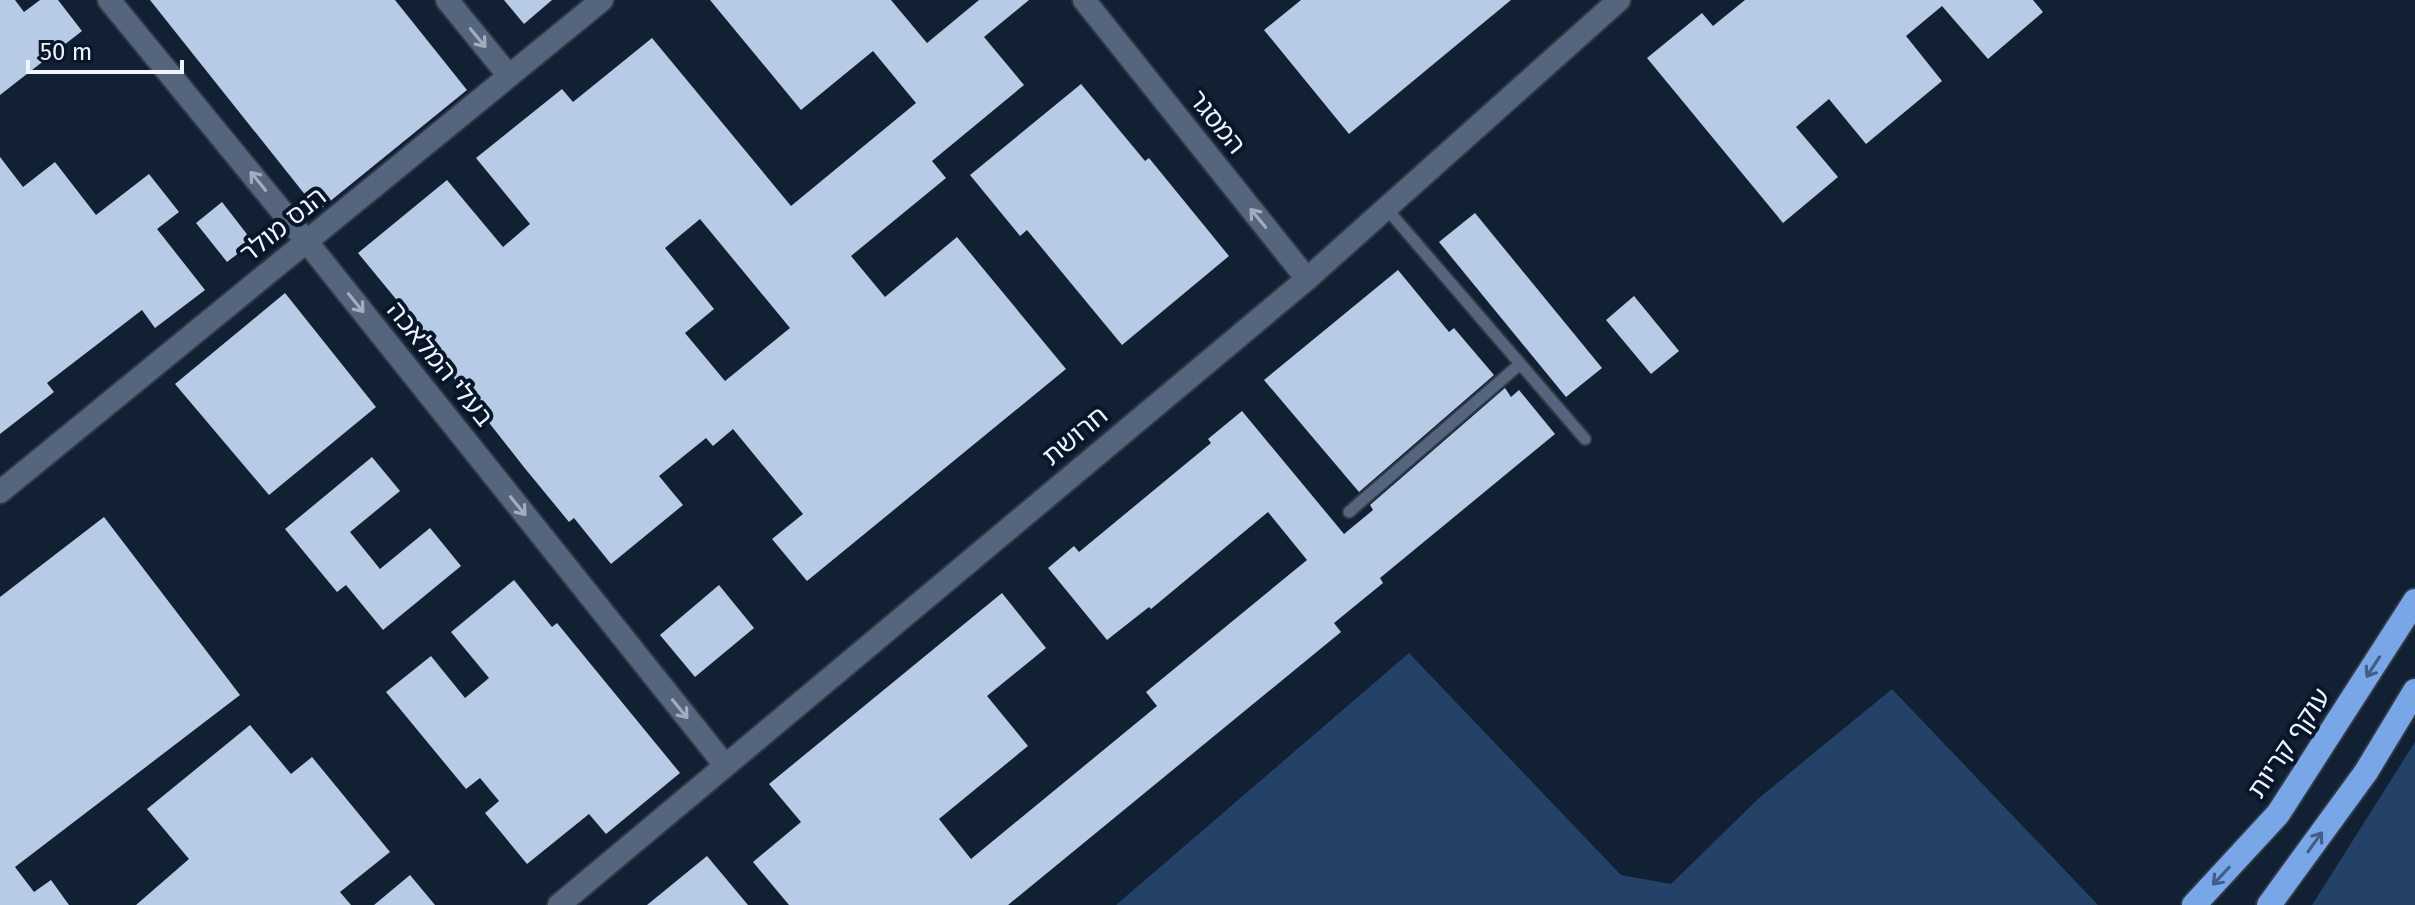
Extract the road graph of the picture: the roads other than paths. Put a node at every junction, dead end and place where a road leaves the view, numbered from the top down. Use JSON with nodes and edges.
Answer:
{"nodes":[{"id":1,"x":109,"y":0,"type":"edge"},
{"id":2,"x":447,"y":0,"type":"edge"},
{"id":3,"x":602,"y":0,"type":"edge"},
{"id":4,"x":1084,"y":0,"type":"edge"},
{"id":5,"x":1619,"y":0,"type":"edge"},
{"id":6,"x":509,"y":76,"type":"junction"},
{"id":7,"x":1386,"y":208,"type":"junction"},
{"id":8,"x":307,"y":242,"type":"junction"},
{"id":9,"x":1307,"y":279,"type":"junction"},
{"id":10,"x":1520,"y":364,"type":"junction"},
{"id":11,"x":1585,"y":439,"type":"dead end"},
{"id":12,"x":0,"y":492,"type":"edge"},
{"id":13,"x":1349,"y":512,"type":"dead end"},
{"id":14,"x":2415,"y":601,"type":"edge"},
{"id":15,"x":2415,"y":691,"type":"edge"},
{"id":16,"x":725,"y":765,"type":"junction"},
{"id":17,"x":559,"y":905,"type":"edge"},
{"id":18,"x":2194,"y":905,"type":"edge"},
{"id":19,"x":2269,"y":905,"type":"edge"}],
"edges":[{"from":8,"to":1,"type":"street","name":"בעלי המלאכה","one_way":true},
{"from":2,"to":6,"type":"street","one_way":true},
{"from":3,"to":6,"type":"street","name":"הנס מולר"},
{"from":9,"to":4,"type":"street","name":"המסגר","one_way":true},
{"from":5,"to":7,"type":"street","name":"חרושת"},
{"from":6,"to":8,"type":"street","name":"הנס מולר"},
{"from":7,"to":9,"type":"street","name":"חרושת"},
{"from":7,"to":10,"type":"lane"},
{"from":8,"to":12,"type":"street","name":"הנס מולר"},
{"from":8,"to":16,"type":"street","name":"בעלי המלאכה","one_way":true},
{"from":9,"to":16,"type":"street","name":"חרושת"},
{"from":10,"to":11,"type":"lane"},
{"from":10,"to":13,"type":"lane"},
{"from":14,"to":18,"type":"highway","name":"עוקף קריות","one_way":true},
{"from":19,"to":15,"type":"highway","one_way":true},
{"from":16,"to":17,"type":"street","name":"חרושת"}]}
